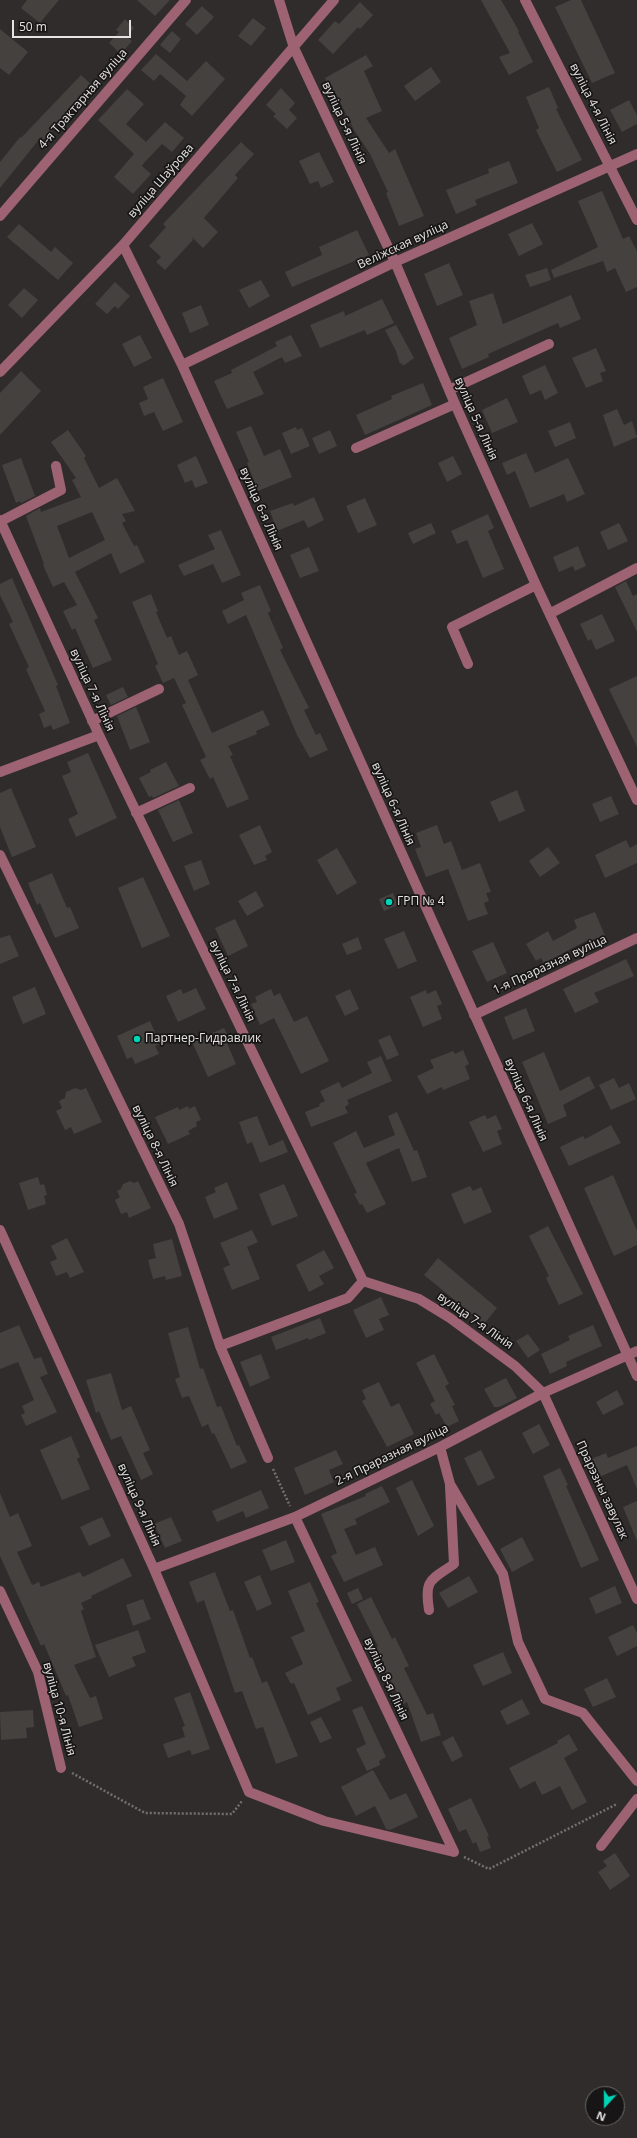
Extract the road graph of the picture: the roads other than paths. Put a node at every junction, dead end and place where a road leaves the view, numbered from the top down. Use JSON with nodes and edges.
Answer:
{"nodes":[{"id":1,"x":186,"y":0,"type":"edge"},
{"id":2,"x":279,"y":0,"type":"edge"},
{"id":3,"x":334,"y":0,"type":"edge"},
{"id":4,"x":525,"y":0,"type":"edge"},
{"id":5,"x":294,"y":48,"type":"junction"},
{"id":6,"x":637,"y":154,"type":"edge"},
{"id":7,"x":610,"y":167,"type":"junction"},
{"id":8,"x":0,"y":216,"type":"edge"},
{"id":9,"x":637,"y":220,"type":"edge"},
{"id":10,"x":122,"y":245,"type":"junction"},
{"id":11,"x":395,"y":262,"type":"junction"},
{"id":12,"x":549,"y":344,"type":"dead end"},
{"id":13,"x":182,"y":365,"type":"junction"},
{"id":14,"x":0,"y":372,"type":"edge"},
{"id":15,"x":449,"y":390,"type":"junction"},
{"id":16,"x":455,"y":404,"type":"junction"},
{"id":17,"x":356,"y":448,"type":"dead end"},
{"id":18,"x":56,"y":466,"type":"dead end"},
{"id":19,"x":0,"y":520,"type":"edge"},
{"id":20,"x":637,"y":568,"type":"edge"},
{"id":21,"x":536,"y":585,"type":"junction"},
{"id":22,"x":550,"y":613,"type":"junction"},
{"id":23,"x":468,"y":664,"type":"dead end"},
{"id":24,"x":159,"y":689,"type":"dead end"},
{"id":25,"x":92,"y":721,"type":"junction"},
{"id":26,"x":99,"y":735,"type":"junction"},
{"id":27,"x":0,"y":772,"type":"edge"},
{"id":28,"x":190,"y":788,"type":"dead end"},
{"id":29,"x":637,"y":800,"type":"edge"},
{"id":30,"x":136,"y":813,"type":"junction"},
{"id":31,"x":0,"y":855,"type":"edge"},
{"id":32,"x":637,"y":938,"type":"edge"},
{"id":33,"x":474,"y":1015,"type":"junction"},
{"id":34,"x":0,"y":1230,"type":"edge"},
{"id":35,"x":363,"y":1281,"type":"junction"},
{"id":36,"x":220,"y":1346,"type":"junction"},
{"id":37,"x":637,"y":1351,"type":"edge"},
{"id":38,"x":627,"y":1355,"type":"junction"},
{"id":39,"x":637,"y":1376,"type":"edge"},
{"id":40,"x":543,"y":1393,"type":"junction"},
{"id":41,"x":440,"y":1447,"type":"junction"},
{"id":42,"x":268,"y":1458,"type":"road end"},
{"id":43,"x":450,"y":1484,"type":"junction"},
{"id":44,"x":295,"y":1517,"type":"junction"},
{"id":45,"x":154,"y":1569,"type":"junction"},
{"id":46,"x":0,"y":1591,"type":"edge"},
{"id":47,"x":637,"y":1599,"type":"edge"},
{"id":48,"x":429,"y":1610,"type":"dead end"},
{"id":49,"x":61,"y":1768,"type":"road end"},
{"id":50,"x":637,"y":1781,"type":"edge"},
{"id":51,"x":249,"y":1792,"type":"joint"},
{"id":52,"x":637,"y":1799,"type":"edge"},
{"id":53,"x":601,"y":1846,"type":"dead end"}],
"edges":[{"from":1,"to":8,"type":"street","name":"4-я Трактарная вуліца"},
{"from":2,"to":5,"type":"street","name":"вуліца 5-я Лінія"},
{"from":3,"to":5,"type":"street","name":"вуліца Шаўрова"},
{"from":4,"to":7,"type":"street","name":"вуліца 4-я Лінія"},
{"from":5,"to":10,"type":"street","name":"вуліца Шаўрова"},
{"from":5,"to":11,"type":"street","name":"вуліца 5-я Лінія"},
{"from":6,"to":7,"type":"street","name":"Веліжская вуліца"},
{"from":7,"to":9,"type":"street","name":"вуліца 4-я Лінія"},
{"from":7,"to":11,"type":"street","name":"Веліжская вуліца"},
{"from":10,"to":13,"type":"street","name":"вуліца 6-я Лінія"},
{"from":10,"to":14,"type":"street","name":"вуліца Шаўрова"},
{"from":11,"to":13,"type":"street","name":"Веліжская вуліца"},
{"from":11,"to":15,"type":"street","name":"вуліца 5-я Лінія"},
{"from":12,"to":15,"type":"street"},
{"from":13,"to":33,"type":"street","name":"вуліца 6-я Лінія"},
{"from":15,"to":16,"type":"street","name":"вуліца 5-я Лінія"},
{"from":16,"to":17,"type":"street"},
{"from":16,"to":21,"type":"street","name":"вуліца 5-я Лінія"},
{"from":18,"to":19,"type":"street"},
{"from":19,"to":25,"type":"street","name":"вуліца 7-я Лінія"},
{"from":20,"to":22,"type":"street"},
{"from":21,"to":22,"type":"street","name":"вуліца 5-я Лінія"},
{"from":21,"to":23,"type":"street"},
{"from":22,"to":29,"type":"street","name":"вуліца 5-я Лінія"},
{"from":24,"to":25,"type":"street"},
{"from":25,"to":26,"type":"street","name":"вуліца 7-я Лінія"},
{"from":26,"to":27,"type":"street"},
{"from":26,"to":30,"type":"street","name":"вуліца 7-я Лінія"},
{"from":28,"to":30,"type":"street"},
{"from":30,"to":35,"type":"street","name":"вуліца 7-я Лінія"},
{"from":31,"to":36,"type":"street","name":"вуліца 8-я Лінія"},
{"from":32,"to":33,"type":"street","name":"1-я Праразная вуліца"},
{"from":33,"to":38,"type":"street","name":"вуліца 6-я Лінія"},
{"from":34,"to":45,"type":"street","name":"вуліца 9-я Лінія"},
{"from":35,"to":36,"type":"street"},
{"from":35,"to":40,"type":"street","name":"вуліца 7-я Лінія"},
{"from":36,"to":42,"type":"street","name":"вуліца 8-я Лінія"},
{"from":37,"to":38,"type":"street","name":"2-я Праразная вуліца"},
{"from":38,"to":39,"type":"street","name":"вуліца 6-я Лінія"},
{"from":38,"to":40,"type":"street","name":"2-я Праразная вуліца"},
{"from":40,"to":41,"type":"street","name":"2-я Праразная вуліца"},
{"from":40,"to":47,"type":"street","name":"Прарэзны завулак"},
{"from":41,"to":43,"type":"street"},
{"from":41,"to":44,"type":"street","name":"2-я Праразная вуліца"},
{"from":43,"to":48,"type":"street"},
{"from":43,"to":50,"type":"street"},
{"from":44,"to":45,"type":"street","name":"2-я Праразная вуліца"},
{"from":44,"to":51,"type":"street","name":"вуліца 8-я Лінія"},
{"from":45,"to":51,"type":"street","name":"вуліца 9-я Лінія"},
{"from":46,"to":49,"type":"street","name":"вуліца 10-я Лінія"},
{"from":52,"to":53,"type":"street"}]}
